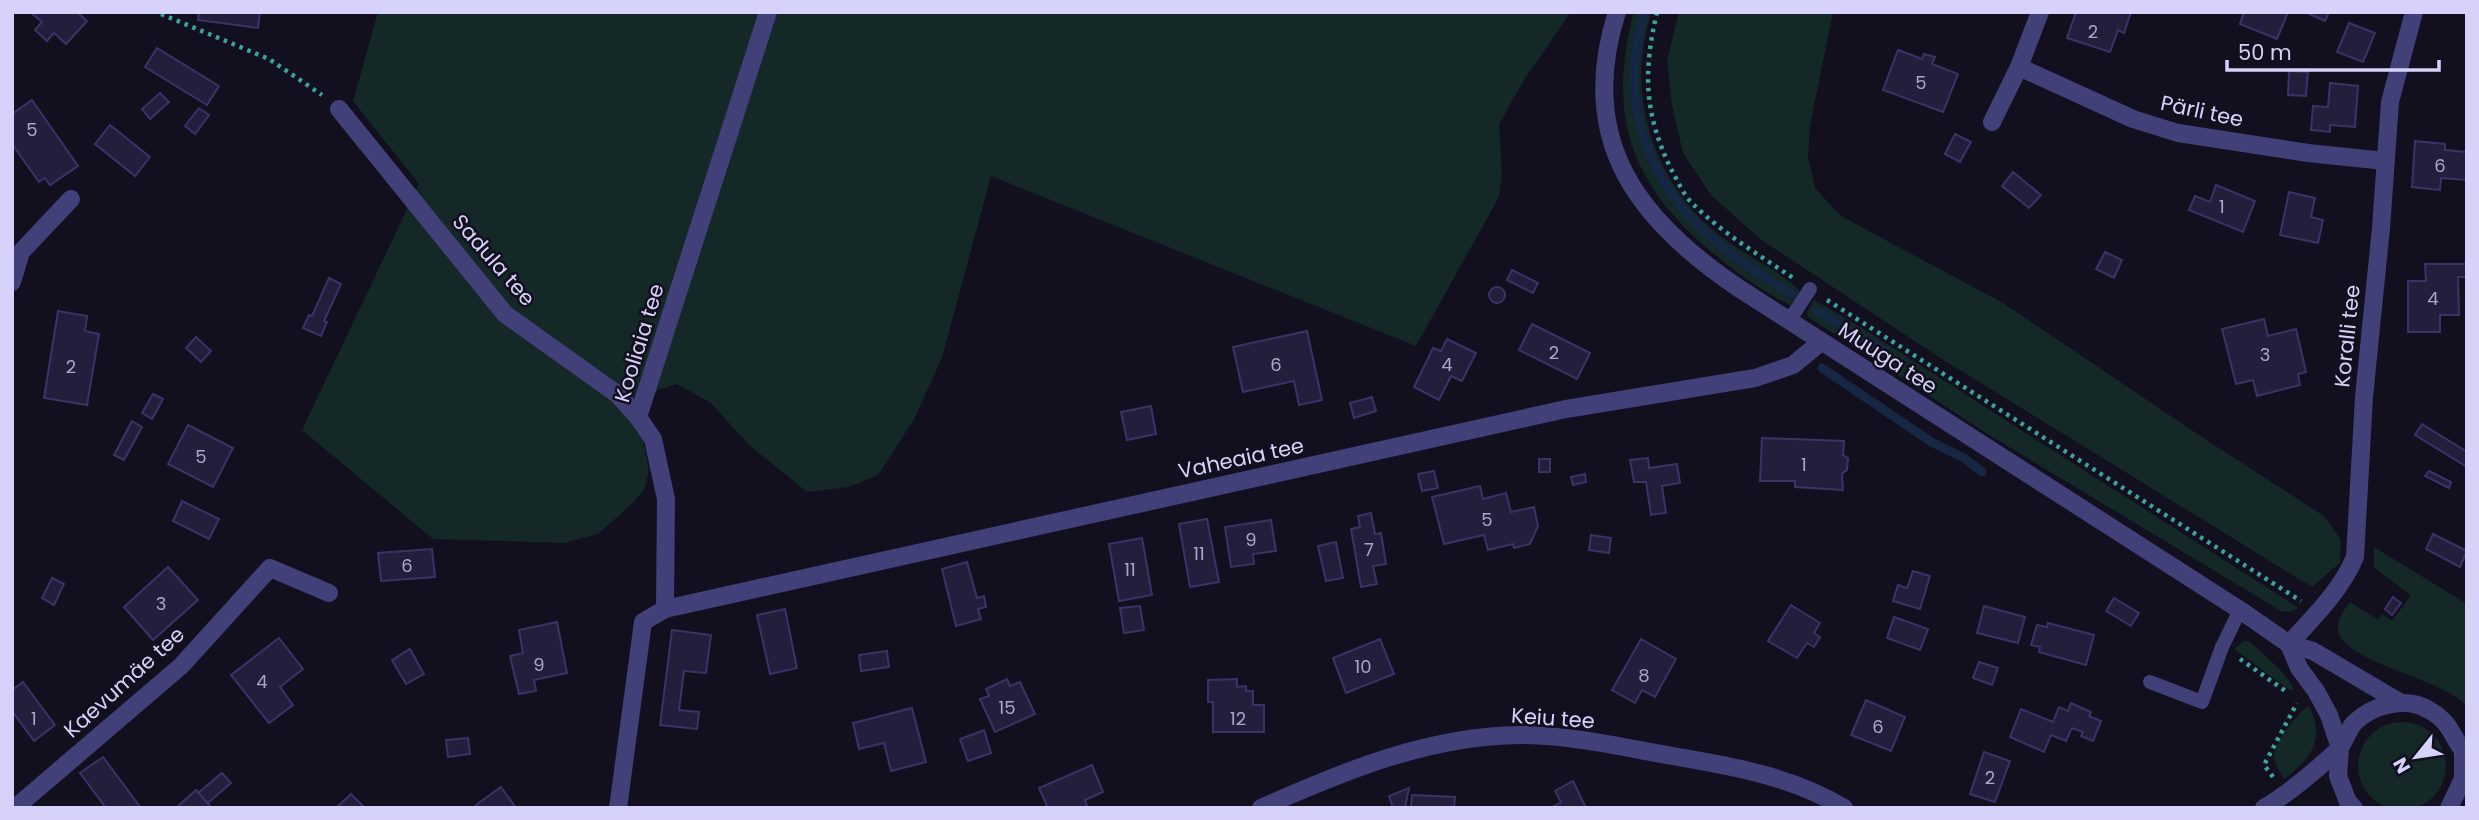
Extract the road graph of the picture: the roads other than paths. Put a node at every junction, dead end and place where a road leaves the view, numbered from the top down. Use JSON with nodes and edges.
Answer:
{"nodes":[{"id":1,"x":768,"y":12,"type":"edge"},
{"id":2,"x":1617,"y":12,"type":"edge"},
{"id":3,"x":2040,"y":12,"type":"edge"},
{"id":4,"x":2414,"y":12,"type":"edge"},
{"id":5,"x":2020,"y":67,"type":"junction"},
{"id":6,"x":340,"y":108,"type":"road end"},
{"id":7,"x":1992,"y":122,"type":"dead end"},
{"id":8,"x":2385,"y":161,"type":"junction"},
{"id":9,"x":71,"y":199,"type":"dead end"},
{"id":10,"x":12,"y":282,"type":"edge"},
{"id":11,"x":1810,"y":289,"type":"road end"},
{"id":12,"x":1789,"y":321,"type":"junction"},
{"id":13,"x":1821,"y":342,"type":"junction"},
{"id":14,"x":638,"y":417,"type":"junction"},
{"id":15,"x":329,"y":593,"type":"dead end"},
{"id":16,"x":665,"y":609,"type":"junction"},
{"id":17,"x":2240,"y":610,"type":"junction"},
{"id":18,"x":2289,"y":644,"type":"junction"},
{"id":19,"x":2150,"y":682,"type":"dead end"},
{"id":20,"x":2401,"y":703,"type":"junction"},
{"id":21,"x":2340,"y":748,"type":"junction"},
{"id":22,"x":2465,"y":753,"type":"edge"},
{"id":23,"x":15,"y":808,"type":"edge"},
{"id":24,"x":618,"y":808,"type":"edge"},
{"id":25,"x":1261,"y":808,"type":"edge"},
{"id":26,"x":1844,"y":808,"type":"edge"},
{"id":27,"x":2264,"y":808,"type":"edge"},
{"id":28,"x":2354,"y":808,"type":"edge"},
{"id":29,"x":2448,"y":808,"type":"edge"}],
"edges":[{"from":1,"to":14,"type":"street","name":"Kooliaia tee"},
{"from":2,"to":12,"type":"street","name":"Muuga tee"},
{"from":3,"to":5,"type":"street"},
{"from":4,"to":8,"type":"street","name":"Koralli tee"},
{"from":5,"to":7,"type":"street"},
{"from":5,"to":8,"type":"street","name":"Pärli tee"},
{"from":6,"to":14,"type":"street","name":"Sadula tee"},
{"from":8,"to":18,"type":"street","name":"Koralli tee"},
{"from":9,"to":10,"type":"street"},
{"from":11,"to":12,"type":"lane"},
{"from":12,"to":13,"type":"street","name":"Muuga tee"},
{"from":13,"to":16,"type":"street","name":"Vaheaia tee"},
{"from":13,"to":17,"type":"street","name":"Muuga tee"},
{"from":14,"to":16,"type":"street","name":"Kooliaia tee"},
{"from":15,"to":23,"type":"street","name":"Kaevumäe tee"},
{"from":16,"to":24,"type":"street"},
{"from":17,"to":18,"type":"street","name":"Muuga tee"},
{"from":17,"to":19,"type":"lane"},
{"from":18,"to":20,"type":"street","name":"Muuga tee"},
{"from":18,"to":21,"type":"street","name":"Muuga tee"},
{"from":20,"to":21,"type":"street"},
{"from":20,"to":22,"type":"street","name":"Muuga tee"},
{"from":21,"to":27,"type":"street"},
{"from":21,"to":28,"type":"street","name":"Muuga tee"},
{"from":22,"to":29,"type":"street"},
{"from":25,"to":26,"type":"street","name":"Keiu tee"}]}
